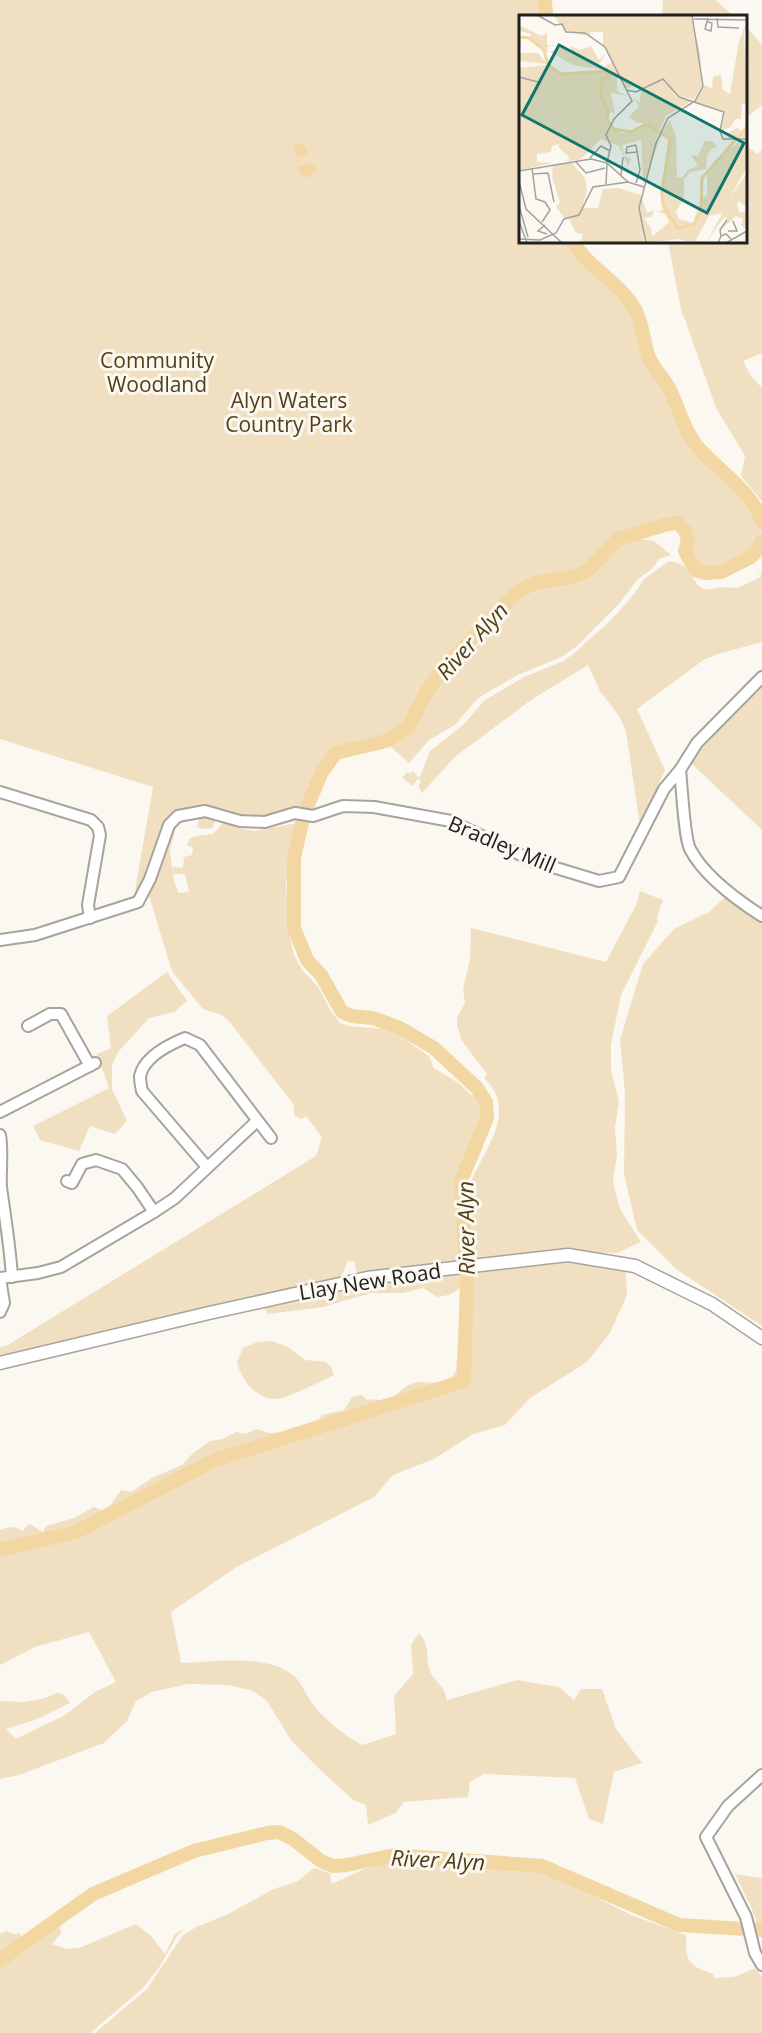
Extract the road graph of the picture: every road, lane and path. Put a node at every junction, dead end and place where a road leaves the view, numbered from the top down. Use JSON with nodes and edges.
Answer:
{"nodes":[{"id":1,"x":762,"y":676,"type":"edge"},
{"id":2,"x":680,"y":770,"type":"junction"},
{"id":3,"x":0,"y":792,"type":"edge"},
{"id":4,"x":762,"y":916,"type":"edge"},
{"id":5,"x":90,"y":918,"type":"junction"},
{"id":6,"x":0,"y":940,"type":"edge"},
{"id":7,"x":30,"y":1026,"type":"dead end"},
{"id":8,"x":0,"y":1112,"type":"edge"},
{"id":9,"x":256,"y":1120,"type":"junction"},
{"id":10,"x":0,"y":1135,"type":"edge"},
{"id":11,"x":271,"y":1138,"type":"dead end"},
{"id":12,"x":207,"y":1167,"type":"junction"},
{"id":13,"x":72,"y":1184,"type":"dead end"},
{"id":14,"x":154,"y":1212,"type":"junction"},
{"id":15,"x":4,"y":1278,"type":"edge"},
{"id":16,"x":0,"y":1312,"type":"edge"},
{"id":17,"x":762,"y":1338,"type":"edge"},
{"id":18,"x":0,"y":1363,"type":"edge"},
{"id":19,"x":762,"y":1775,"type":"edge"},
{"id":20,"x":762,"y":1965,"type":"edge"}],
"edges":[{"from":1,"to":2,"type":"street","name":"Bradley Mill"},
{"from":2,"to":4,"type":"street"},
{"from":2,"to":5,"type":"street","name":"Bradley Mill"},
{"from":3,"to":5,"type":"street"},
{"from":5,"to":6,"type":"street"},
{"from":7,"to":8,"type":"street"},
{"from":9,"to":11,"type":"street"},
{"from":9,"to":12,"type":"street"},
{"from":9,"to":12,"type":"street"},
{"from":10,"to":15,"type":"street"},
{"from":12,"to":14,"type":"street"},
{"from":13,"to":14,"type":"street"},
{"from":14,"to":15,"type":"street"},
{"from":15,"to":16,"type":"street"},
{"from":17,"to":18,"type":"main road","name":"Llay New Road"},
{"from":19,"to":20,"type":"street"}]}
